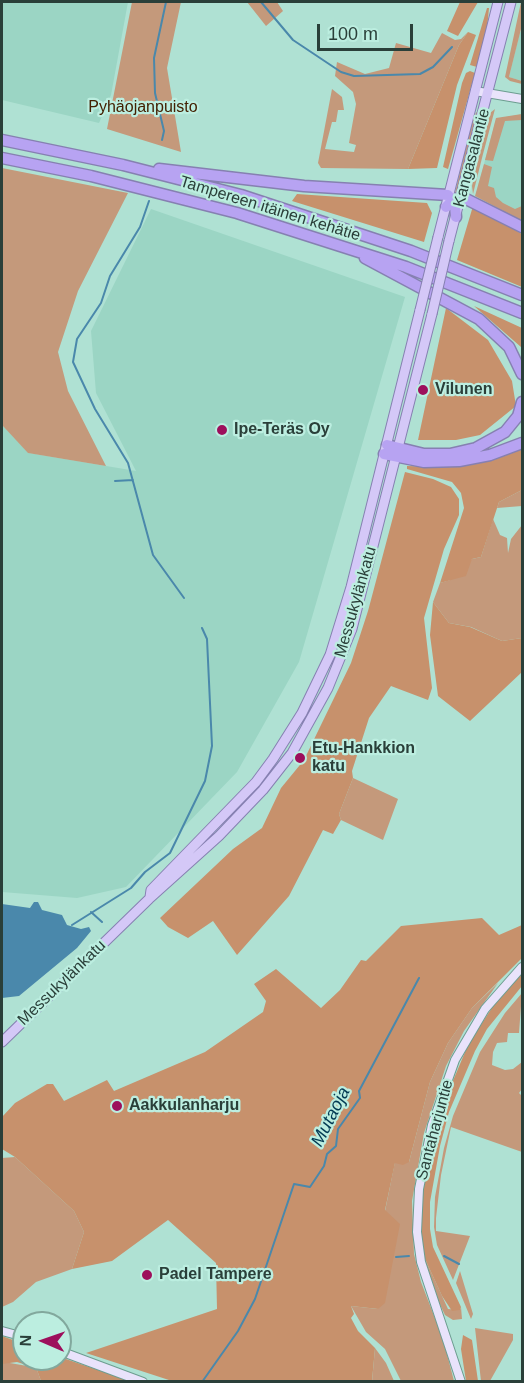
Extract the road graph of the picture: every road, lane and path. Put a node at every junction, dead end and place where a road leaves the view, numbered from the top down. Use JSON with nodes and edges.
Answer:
{"nodes":[{"id":1,"x":498,"y":2,"type":"edge"},
{"id":2,"x":511,"y":2,"type":"edge"},
{"id":3,"x":475,"y":91,"type":"junction"},
{"id":4,"x":488,"y":94,"type":"junction"},
{"id":5,"x":522,"y":99,"type":"edge"},
{"id":6,"x":2,"y":140,"type":"edge"},
{"id":7,"x":2,"y":158,"type":"edge"},
{"id":8,"x":123,"y":165,"type":"junction"},
{"id":9,"x":452,"y":200,"type":"junction"},
{"id":10,"x":456,"y":217,"type":"joint"},
{"id":11,"x":522,"y":227,"type":"edge"},
{"id":12,"x":330,"y":240,"type":"junction"},
{"id":13,"x":522,"y":295,"type":"edge"},
{"id":14,"x":420,"y":310,"type":"joint"},
{"id":15,"x":522,"y":313,"type":"edge"},
{"id":16,"x":432,"y":314,"type":"joint"},
{"id":17,"x":522,"y":374,"type":"edge"},
{"id":18,"x":522,"y":402,"type":"edge"},
{"id":19,"x":522,"y":443,"type":"edge"},
{"id":20,"x":391,"y":451,"type":"junction"},
{"id":21,"x":522,"y":967,"type":"edge"},
{"id":22,"x":2,"y":1042,"type":"edge"},
{"id":23,"x":72,"y":1355,"type":"edge"},
{"id":24,"x":143,"y":1382,"type":"edge"},
{"id":25,"x":461,"y":1382,"type":"edge"}],
"edges":[{"from":1,"to":3,"type":"main road","name":"Kangasalantie"},
{"from":2,"to":4,"type":"main road","name":"Kangasalantie"},
{"from":3,"to":4,"type":"main road"},
{"from":3,"to":9,"type":"main road","name":"Kangasalantie"},
{"from":4,"to":5,"type":"main road"},
{"from":4,"to":9,"type":"main road","name":"Kangasalantie"},
{"from":6,"to":8,"type":"highway","name":"Tampereen itäinen kehätie"},
{"from":7,"to":12,"type":"highway","name":"Tampereen itäinen kehätie"},
{"from":8,"to":9,"type":"highway"},
{"from":8,"to":13,"type":"highway","name":"Tampereen itäinen kehätie"},
{"from":9,"to":10,"type":"highway"},
{"from":9,"to":11,"type":"highway"},
{"from":9,"to":14,"type":"main road","name":"Kangasalantie","bridge":true},
{"from":10,"to":16,"type":"main road","name":"Kangasalantie","bridge":true},
{"from":12,"to":15,"type":"highway","name":"Tampereen itäinen kehätie"},
{"from":12,"to":17,"type":"highway"},
{"from":14,"to":20,"type":"main road","name":"Messukylänkatu"},
{"from":16,"to":20,"type":"main road","name":"Messukylänkatu"},
{"from":18,"to":20,"type":"highway"},
{"from":19,"to":20,"type":"highway"},
{"from":20,"to":22,"type":"main road","name":"Messukylänkatu"},
{"from":21,"to":25,"type":"main road","name":"Santaharjuntie"},
{"from":23,"to":24,"type":"main road"}]}
